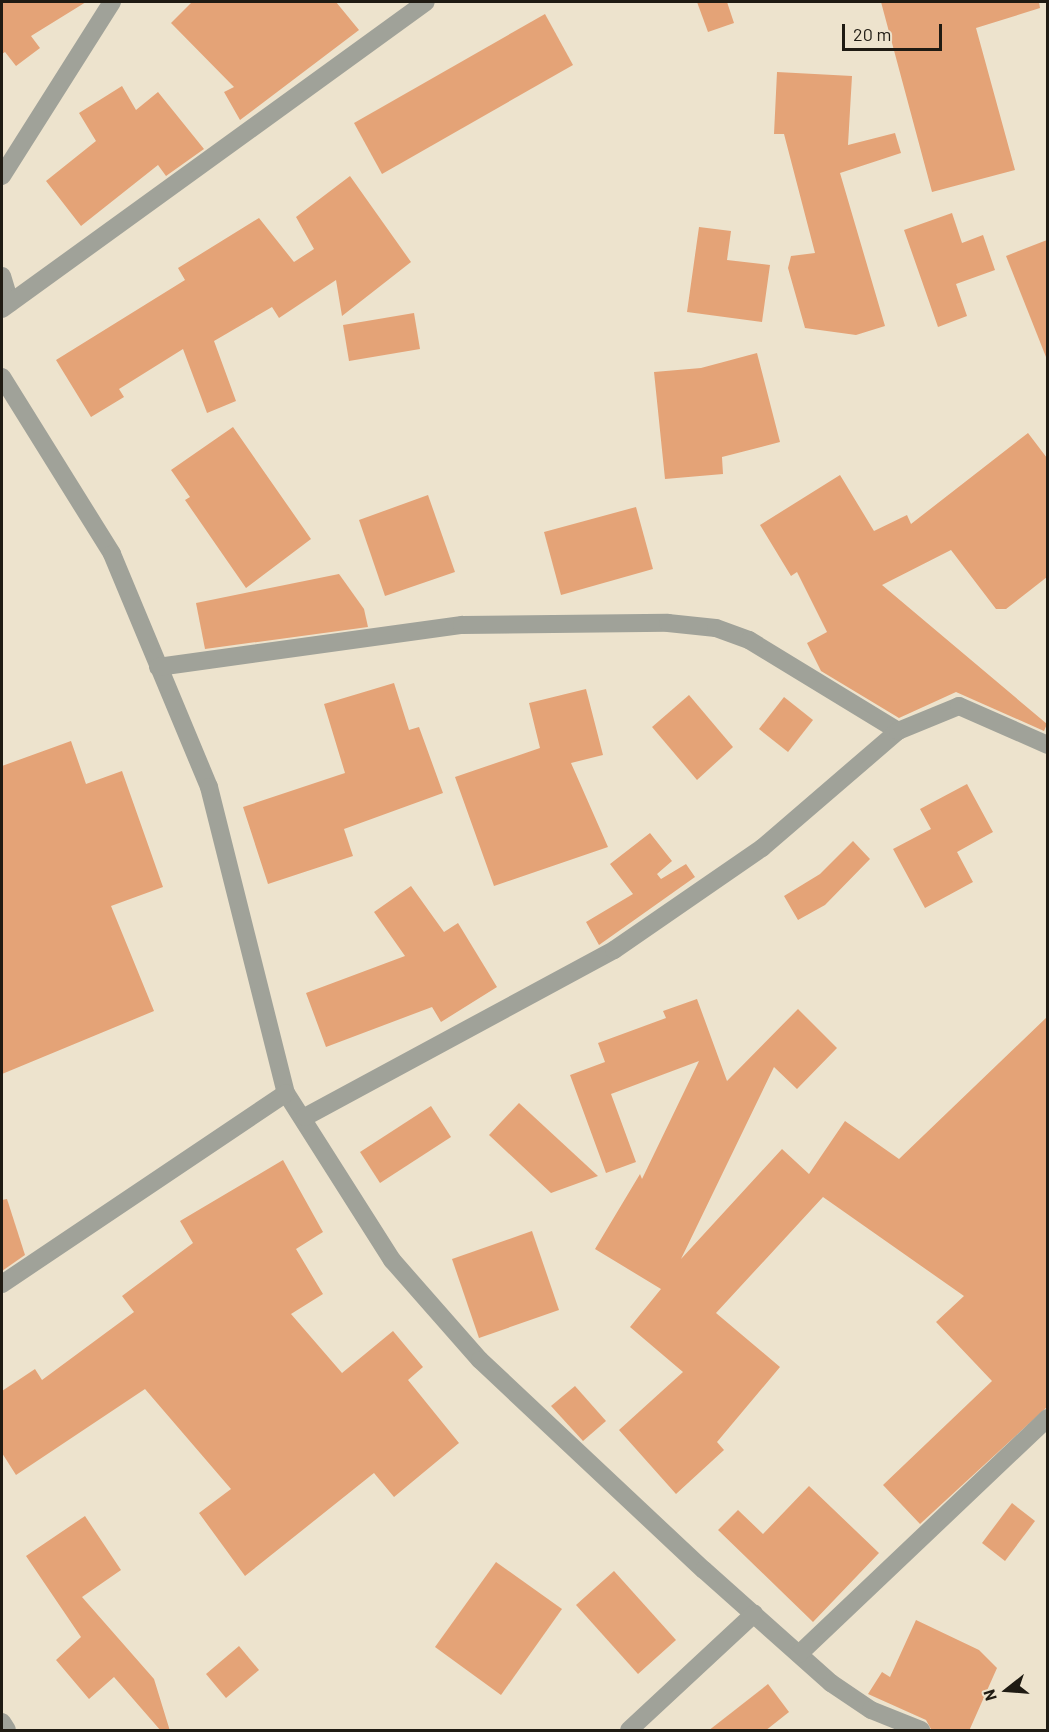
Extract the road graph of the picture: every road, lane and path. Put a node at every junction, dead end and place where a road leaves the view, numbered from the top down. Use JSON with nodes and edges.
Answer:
{"nodes":[{"id":1,"x":112,"y":2,"type":"edge"},
{"id":2,"x":426,"y":2,"type":"edge"},
{"id":3,"x":2,"y":176,"type":"edge"},
{"id":4,"x":2,"y":276,"type":"edge"},
{"id":5,"x":6,"y":306,"type":"edge"},
{"id":6,"x":2,"y":377,"type":"edge"},
{"id":7,"x":158,"y":667,"type":"junction"},
{"id":8,"x":898,"y":731,"type":"junction"},
{"id":9,"x":1047,"y":745,"type":"edge"},
{"id":10,"x":286,"y":1094,"type":"junction"},
{"id":11,"x":305,"y":1117,"type":"junction"},
{"id":12,"x":2,"y":1284,"type":"edge"},
{"id":13,"x":1047,"y":1418,"type":"edge"},
{"id":14,"x":754,"y":1614,"type":"junction"},
{"id":15,"x":799,"y":1654,"type":"junction"},
{"id":16,"x":2,"y":1722,"type":"edge"},
{"id":17,"x":7,"y":1731,"type":"edge"},
{"id":18,"x":629,"y":1731,"type":"edge"},
{"id":19,"x":921,"y":1731,"type":"edge"}],
"edges":[{"from":1,"to":3,"type":"street"},
{"from":2,"to":5,"type":"street"},
{"from":4,"to":5,"type":"street"},
{"from":6,"to":7,"type":"street"},
{"from":7,"to":8,"type":"street"},
{"from":7,"to":10,"type":"street"},
{"from":8,"to":9,"type":"street"},
{"from":8,"to":11,"type":"street"},
{"from":10,"to":11,"type":"street"},
{"from":10,"to":12,"type":"street"},
{"from":11,"to":14,"type":"street"},
{"from":13,"to":15,"type":"street"},
{"from":14,"to":15,"type":"street"},
{"from":14,"to":18,"type":"street"},
{"from":15,"to":19,"type":"street"},
{"from":16,"to":17,"type":"street"}]}
